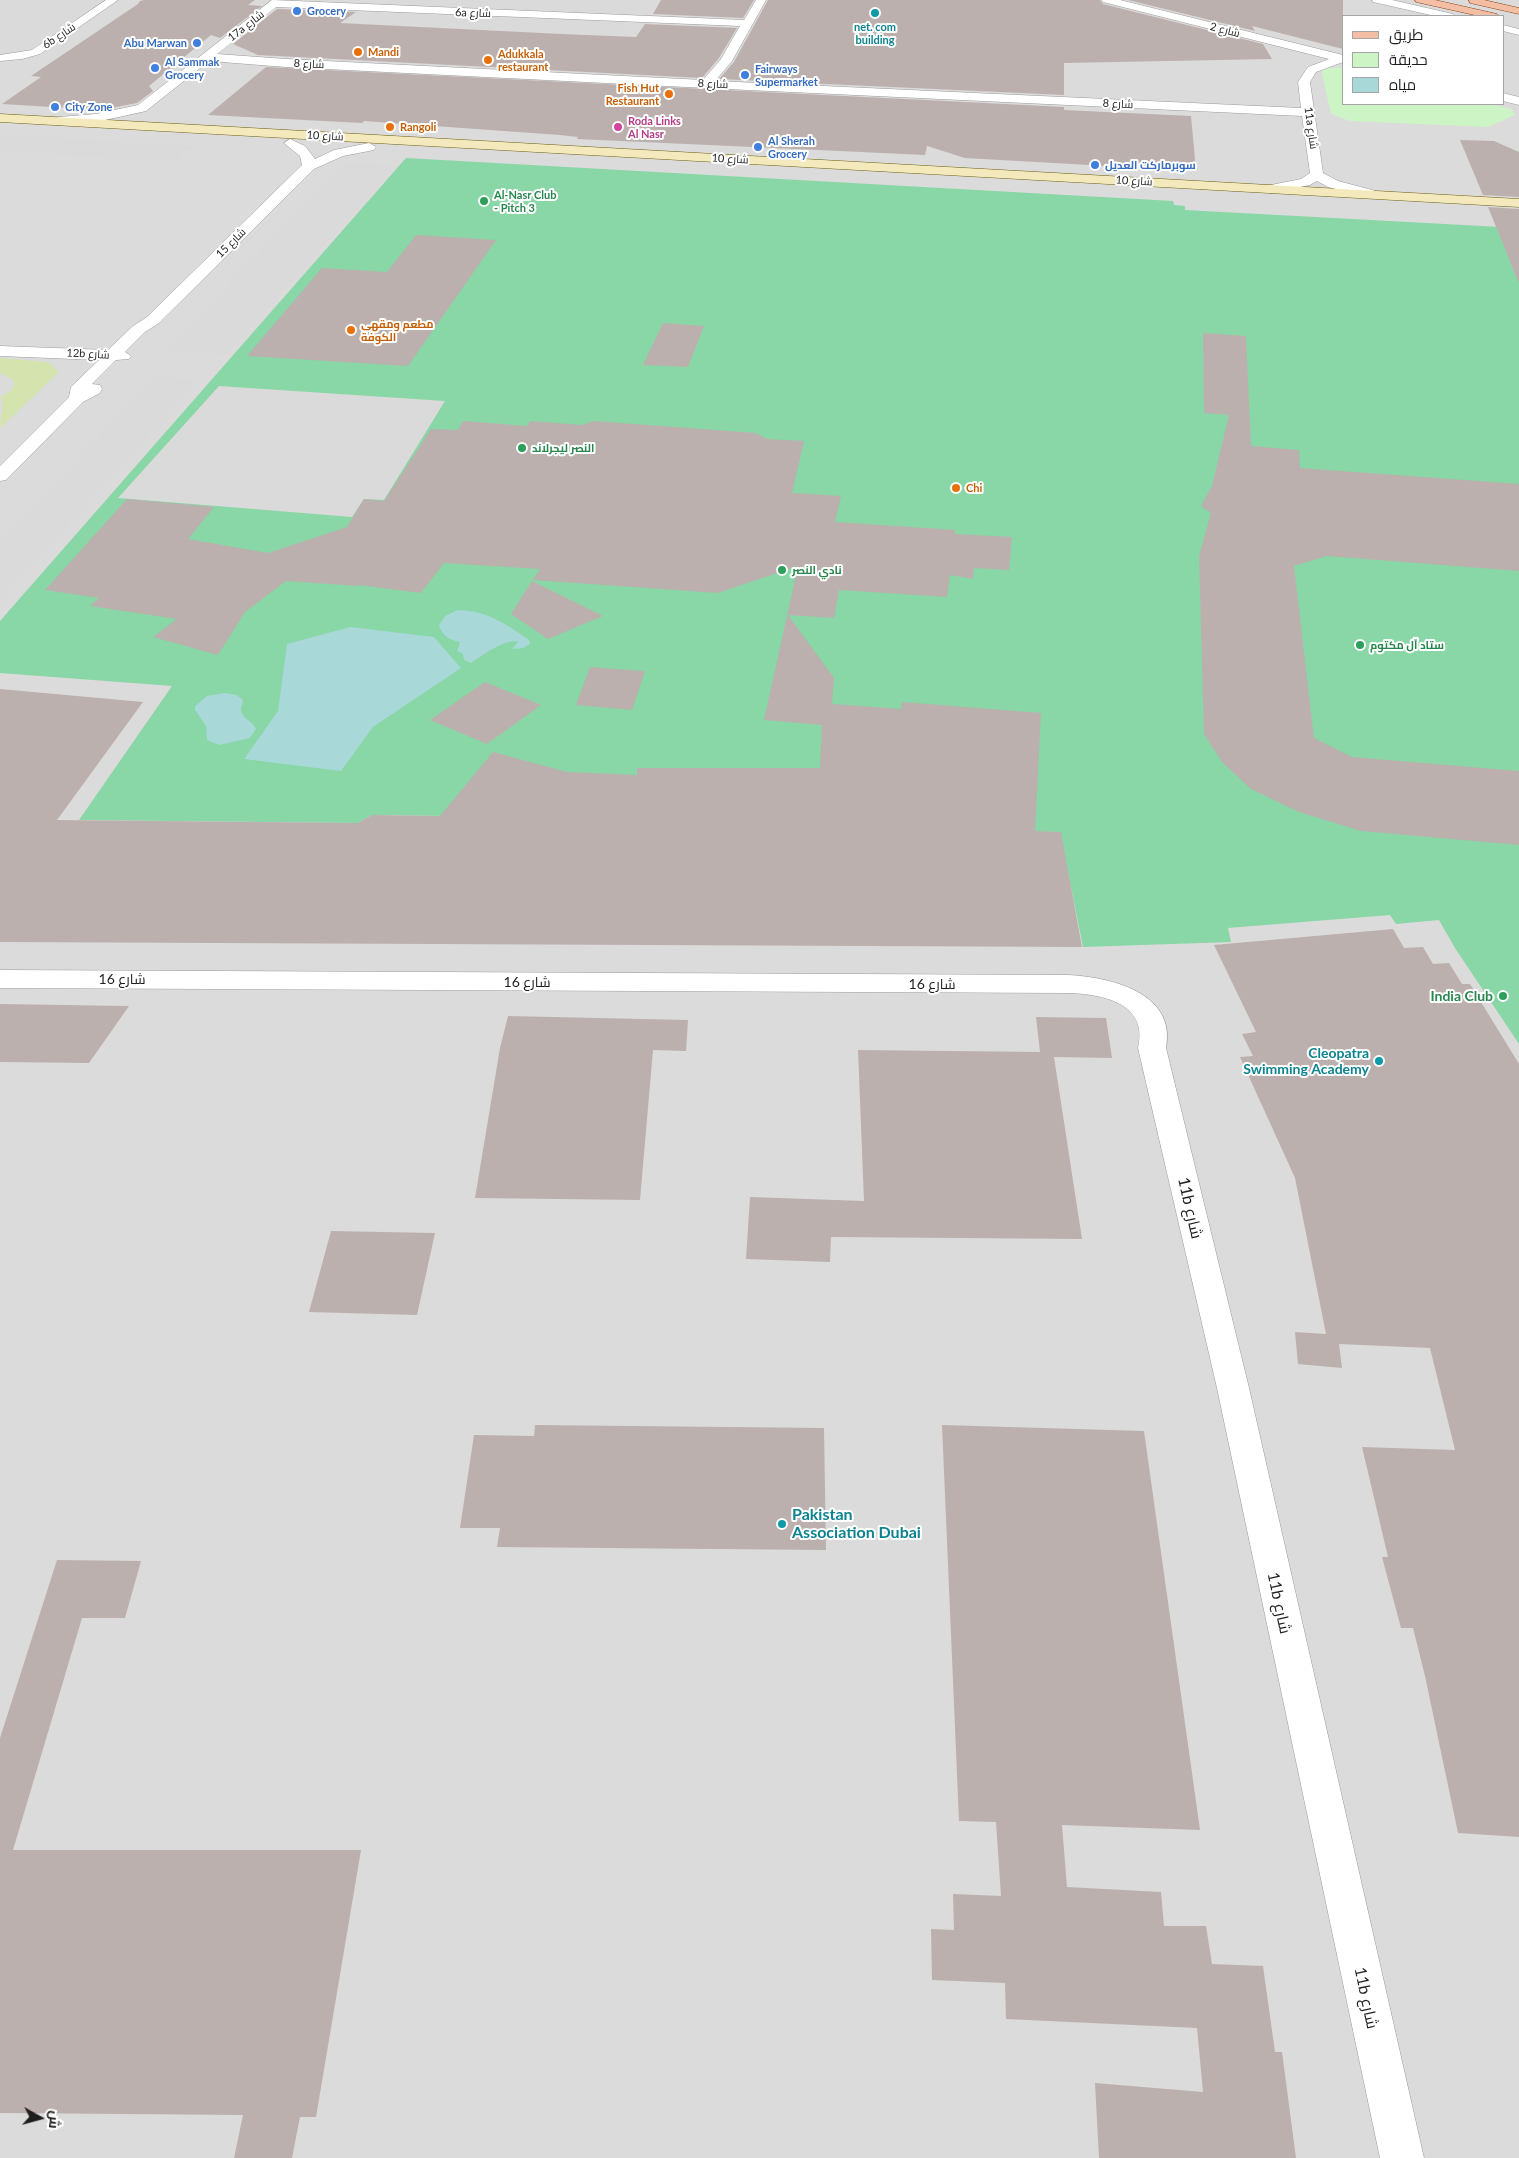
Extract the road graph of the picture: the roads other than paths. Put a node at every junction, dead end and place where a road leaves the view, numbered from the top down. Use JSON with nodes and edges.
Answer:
{"nodes":[{"id":1,"x":113,"y":0,"type":"edge"},
{"id":2,"x":761,"y":0,"type":"edge"},
{"id":3,"x":1107,"y":0,"type":"edge"},
{"id":4,"x":1377,"y":0,"type":"edge"},
{"id":5,"x":1420,"y":0,"type":"edge"},
{"id":6,"x":1468,"y":0,"type":"edge"},
{"id":7,"x":277,"y":2,"type":"edge"},
{"id":8,"x":1519,"y":11,"type":"edge"},
{"id":9,"x":1445,"y":15,"type":"edge"},
{"id":10,"x":1488,"y":15,"type":"edge"},
{"id":11,"x":1504,"y":18,"type":"edge"},
{"id":12,"x":1519,"y":22,"type":"edge"},
{"id":13,"x":747,"y":25,"type":"junction"},
{"id":14,"x":1504,"y":28,"type":"edge"},
{"id":15,"x":1519,"y":32,"type":"edge"},
{"id":16,"x":1315,"y":52,"type":"junction"},
{"id":17,"x":0,"y":58,"type":"edge"},
{"id":18,"x":1342,"y":58,"type":"edge"},
{"id":19,"x":204,"y":59,"type":"junction"},
{"id":20,"x":1304,"y":82,"type":"junction"},
{"id":21,"x":712,"y":84,"type":"junction"},
{"id":22,"x":1504,"y":97,"type":"edge"},
{"id":23,"x":1519,"y":101,"type":"edge"},
{"id":24,"x":142,"y":108,"type":"junction"},
{"id":25,"x":1309,"y":114,"type":"junction"},
{"id":26,"x":0,"y":118,"type":"edge"},
{"id":27,"x":59,"y":121,"type":"junction"},
{"id":28,"x":0,"y":127,"type":"edge"},
{"id":29,"x":176,"y":128,"type":"junction"},
{"id":30,"x":290,"y":143,"type":"junction"},
{"id":31,"x":369,"y":147,"type":"junction"},
{"id":32,"x":309,"y":166,"type":"junction"},
{"id":33,"x":1317,"y":175,"type":"junction"},
{"id":34,"x":1271,"y":189,"type":"junction"},
{"id":35,"x":1371,"y":194,"type":"junction"},
{"id":36,"x":1519,"y":203,"type":"edge"},
{"id":37,"x":1519,"y":212,"type":"edge"},
{"id":38,"x":0,"y":350,"type":"edge"},
{"id":39,"x":116,"y":359,"type":"junction"},
{"id":40,"x":0,"y":476,"type":"edge"},
{"id":41,"x":0,"y":979,"type":"edge"},
{"id":42,"x":1121,"y":1003,"type":"joint"},
{"id":43,"x":1402,"y":2158,"type":"edge"}],
"edges":[{"from":1,"to":17,"type":"street","name":"6b شارع"},
{"from":2,"to":13,"type":"street"},
{"from":3,"to":16,"type":"street","name":"شارع 2"},
{"from":4,"to":9,"type":"street"},
{"from":5,"to":10,"type":"main road"},
{"from":6,"to":8,"type":"main road"},
{"from":7,"to":13,"type":"street","name":"6a شارع"},
{"from":7,"to":19,"type":"street","name":"17a شارع"},
{"from":11,"to":12,"type":"main road"},
{"from":13,"to":21,"type":"street"},
{"from":14,"to":15,"type":"street"},
{"from":16,"to":18,"type":"street","name":"شارع 2"},
{"from":16,"to":20,"type":"street","name":"11a شارع"},
{"from":18,"to":20,"type":"street"},
{"from":19,"to":21,"type":"street","name":"شارع 8"},
{"from":19,"to":24,"type":"street","name":"17a شارع"},
{"from":20,"to":25,"type":"street","name":"11a شارع"},
{"from":21,"to":25,"type":"street","name":"شارع 8"},
{"from":22,"to":23,"type":"street"},
{"from":24,"to":27,"type":"street","name":"17a شارع"},
{"from":24,"to":29,"type":"street"},
{"from":25,"to":33,"type":"street","name":"11a شارع"},
{"from":26,"to":27,"type":"main road","name":"شارع 10"},
{"from":27,"to":29,"type":"main road","name":"شارع 10"},
{"from":28,"to":30,"type":"main road","name":"شارع 10"},
{"from":29,"to":34,"type":"main road","name":"شارع 10"},
{"from":30,"to":31,"type":"main road","name":"شارع 10"},
{"from":30,"to":32,"type":"street"},
{"from":31,"to":32,"type":"street","name":"شارع 15"},
{"from":31,"to":37,"type":"main road","name":"شارع 10"},
{"from":32,"to":39,"type":"street","name":"شارع 15"},
{"from":33,"to":34,"type":"street"},
{"from":33,"to":35,"type":"street"},
{"from":34,"to":35,"type":"main road","name":"شارع 10"},
{"from":35,"to":36,"type":"main road","name":"شارع 10"},
{"from":38,"to":39,"type":"street","name":"12b شارع"},
{"from":39,"to":40,"type":"street","name":"شارع 15"},
{"from":41,"to":42,"type":"street","name":"شارع 16"},
{"from":42,"to":43,"type":"street","name":"11b شارع"}]}
